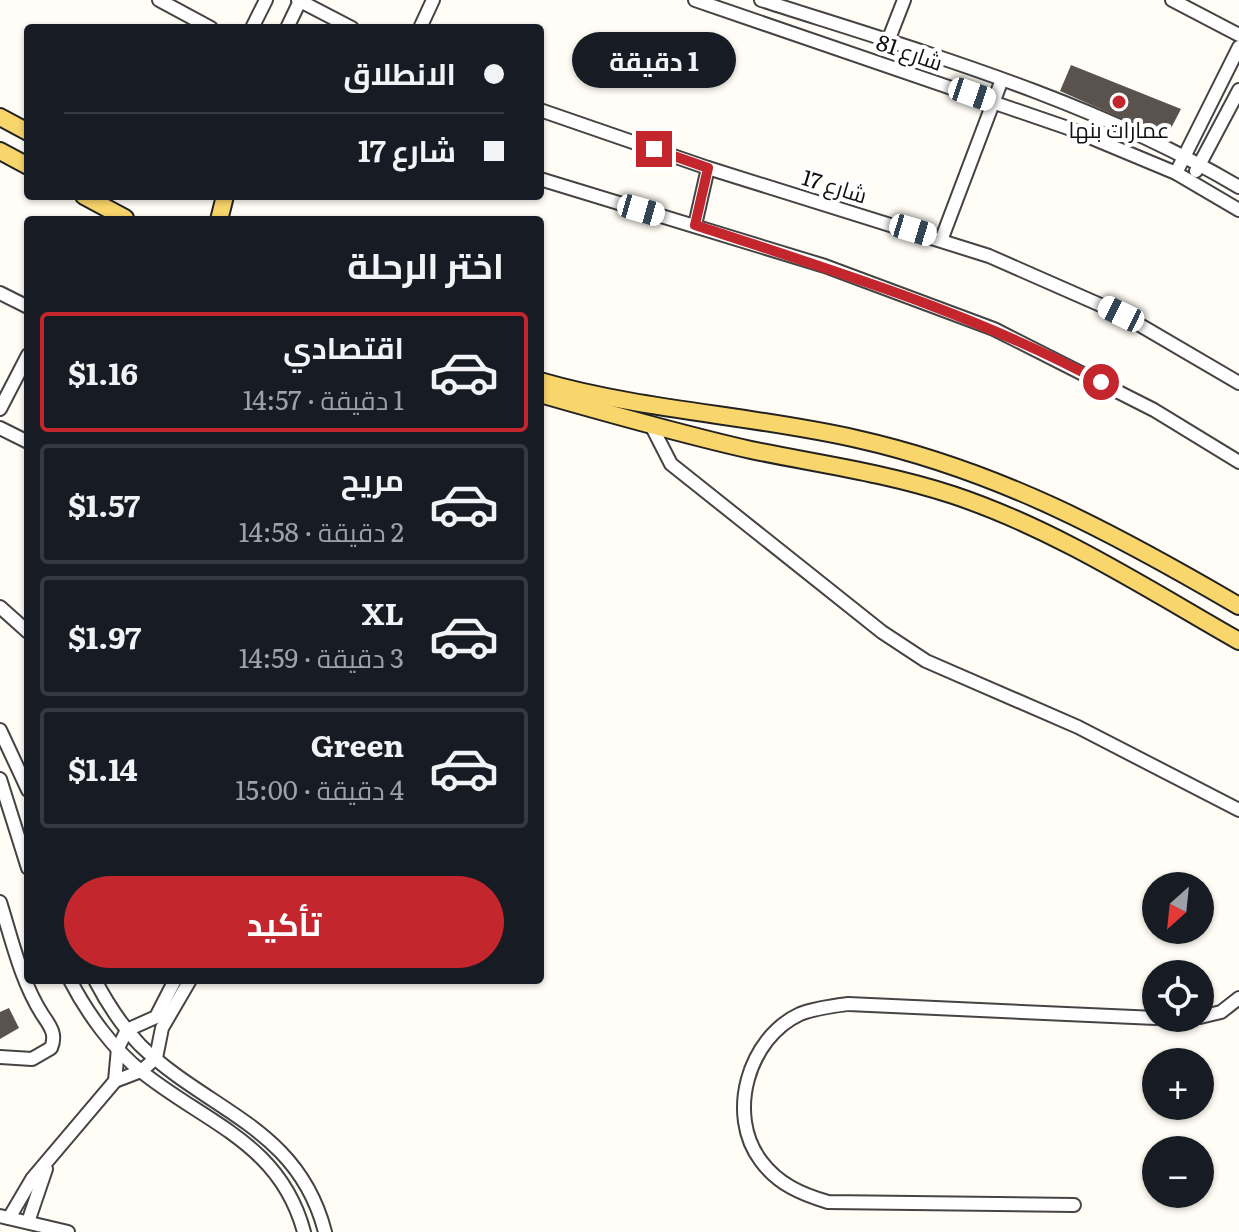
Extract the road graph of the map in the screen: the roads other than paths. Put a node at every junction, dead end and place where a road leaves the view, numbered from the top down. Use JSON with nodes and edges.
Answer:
{"nodes":[{"id":1,"x":159,"y":0,"type":"edge"},
{"id":2,"x":266,"y":0,"type":"edge"},
{"id":3,"x":299,"y":0,"type":"edge"},
{"id":4,"x":433,"y":0,"type":"edge"},
{"id":5,"x":695,"y":0,"type":"edge"},
{"id":6,"x":761,"y":0,"type":"edge"},
{"id":7,"x":904,"y":0,"type":"edge"},
{"id":8,"x":1172,"y":0,"type":"edge"},
{"id":9,"x":776,"y":5,"type":"junction"},
{"id":10,"x":204,"y":24,"type":"edge"},
{"id":11,"x":254,"y":24,"type":"edge"},
{"id":12,"x":289,"y":24,"type":"edge"},
{"id":13,"x":344,"y":24,"type":"edge"},
{"id":14,"x":422,"y":24,"type":"edge"},
{"id":15,"x":771,"y":25,"type":"junction"},
{"id":16,"x":1239,"y":35,"type":"edge"},
{"id":17,"x":888,"y":41,"type":"junction"},
{"id":18,"x":1239,"y":47,"type":"edge"},
{"id":19,"x":1001,"y":82,"type":"junction"},
{"id":20,"x":1239,"y":90,"type":"edge"},
{"id":21,"x":994,"y":102,"type":"junction"},
{"id":22,"x":544,"y":111,"type":"edge"},
{"id":23,"x":0,"y":117,"type":"edge"},
{"id":24,"x":24,"y":130,"type":"edge"},
{"id":25,"x":0,"y":151,"type":"edge"},
{"id":26,"x":1185,"y":156,"type":"junction"},
{"id":27,"x":24,"y":164,"type":"edge"},
{"id":28,"x":1200,"y":164,"type":"junction"},
{"id":29,"x":708,"y":168,"type":"junction"},
{"id":30,"x":1176,"y":173,"type":"junction"},
{"id":31,"x":544,"y":180,"type":"edge"},
{"id":32,"x":1191,"y":181,"type":"junction"},
{"id":33,"x":1239,"y":187,"type":"edge"},
{"id":34,"x":91,"y":200,"type":"edge"},
{"id":35,"x":1239,"y":210,"type":"edge"},
{"id":36,"x":121,"y":216,"type":"edge"},
{"id":37,"x":695,"y":225,"type":"junction"},
{"id":38,"x":942,"y":238,"type":"junction"},
{"id":39,"x":0,"y":293,"type":"edge"},
{"id":40,"x":24,"y":305,"type":"edge"},
{"id":41,"x":24,"y":363,"type":"edge"},
{"id":42,"x":544,"y":382,"type":"edge"},
{"id":43,"x":1239,"y":383,"type":"edge"},
{"id":44,"x":544,"y":395,"type":"edge"},
{"id":45,"x":0,"y":409,"type":"edge"},
{"id":46,"x":652,"y":427,"type":"junction"},
{"id":47,"x":0,"y":428,"type":"edge"},
{"id":48,"x":24,"y":440,"type":"edge"},
{"id":49,"x":1239,"y":462,"type":"edge"},
{"id":50,"x":1239,"y":606,"type":"edge"},
{"id":51,"x":0,"y":607,"type":"edge"},
{"id":52,"x":24,"y":628,"type":"edge"},
{"id":53,"x":1239,"y":641,"type":"edge"},
{"id":54,"x":0,"y":730,"type":"edge"},
{"id":55,"x":5,"y":748,"type":"edge"},
{"id":56,"x":0,"y":779,"type":"edge"},
{"id":57,"x":24,"y":783,"type":"edge"},
{"id":58,"x":1239,"y":810,"type":"edge"},
{"id":59,"x":24,"y":855,"type":"edge"},
{"id":60,"x":0,"y":902,"type":"edge"},
{"id":61,"x":24,"y":976,"type":"edge"},
{"id":62,"x":27,"y":984,"type":"edge"},
{"id":63,"x":73,"y":984,"type":"edge"},
{"id":64,"x":98,"y":984,"type":"edge"},
{"id":65,"x":173,"y":984,"type":"edge"},
{"id":66,"x":188,"y":984,"type":"edge"},
{"id":67,"x":1239,"y":998,"type":"edge"},
{"id":68,"x":1214,"y":1014,"type":"edge"},
{"id":69,"x":1142,"y":1017,"type":"edge"},
{"id":70,"x":127,"y":1030,"type":"junction"},
{"id":71,"x":118,"y":1048,"type":"junction"},
{"id":72,"x":0,"y":1057,"type":"edge"},
{"id":73,"x":156,"y":1058,"type":"junction"},
{"id":74,"x":141,"y":1071,"type":"junction"},
{"id":75,"x":115,"y":1081,"type":"junction"},
{"id":76,"x":52,"y":1154,"type":"junction"},
{"id":77,"x":1074,"y":1205,"type":"dead end"},
{"id":78,"x":4,"y":1217,"type":"edge"},
{"id":79,"x":28,"y":1222,"type":"junction"},
{"id":80,"x":68,"y":1232,"type":"edge"},
{"id":81,"x":304,"y":1232,"type":"edge"},
{"id":82,"x":325,"y":1232,"type":"edge"}],
"edges":[{"from":1,"to":10,"type":"street"},
{"from":2,"to":11,"type":"street"},
{"from":3,"to":12,"type":"street"},
{"from":3,"to":13,"type":"street"},
{"from":4,"to":14,"type":"street"},
{"from":5,"to":15,"type":"street","name":"شارع 81"},
{"from":6,"to":9,"type":"street","name":"شارع 81"},
{"from":7,"to":17,"type":"street"},
{"from":8,"to":16,"type":"street"},
{"from":9,"to":15,"type":"street"},
{"from":9,"to":17,"type":"street","name":"شارع 81"},
{"from":15,"to":21,"type":"street","name":"شارع 81"},
{"from":17,"to":19,"type":"street","name":"شارع 81"},
{"from":18,"to":26,"type":"street"},
{"from":19,"to":21,"type":"street"},
{"from":19,"to":26,"type":"street","name":"شارع 81"},
{"from":20,"to":28,"type":"street"},
{"from":21,"to":30,"type":"street","name":"شارع 81"},
{"from":21,"to":38,"type":"street"},
{"from":22,"to":29,"type":"street","name":"شارع 17"},
{"from":23,"to":24,"type":"main road"},
{"from":25,"to":27,"type":"main road"},
{"from":26,"to":28,"type":"street","name":"شارع 81"},
{"from":26,"to":30,"type":"street"},
{"from":28,"to":32,"type":"street"},
{"from":28,"to":33,"type":"street","name":"شارع 81"},
{"from":29,"to":37,"type":"street"},
{"from":29,"to":38,"type":"street","name":"شارع 17"},
{"from":30,"to":32,"type":"street","name":"شارع 81"},
{"from":31,"to":37,"type":"street"},
{"from":32,"to":35,"type":"street","name":"شارع 81"},
{"from":34,"to":36,"type":"main road"},
{"from":37,"to":49,"type":"street"},
{"from":38,"to":43,"type":"street","name":"شارع 17"},
{"from":39,"to":40,"type":"street"},
{"from":41,"to":45,"type":"street"},
{"from":42,"to":50,"type":"main road"},
{"from":44,"to":46,"type":"main road"},
{"from":46,"to":53,"type":"main road"},
{"from":46,"to":58,"type":"street"},
{"from":47,"to":48,"type":"street"},
{"from":51,"to":52,"type":"street"},
{"from":54,"to":55,"type":"street"},
{"from":55,"to":57,"type":"street"},
{"from":56,"to":59,"type":"street"},
{"from":60,"to":61,"type":"street"},
{"from":62,"to":72,"type":"street"},
{"from":63,"to":71,"type":"street"},
{"from":64,"to":70,"type":"street"},
{"from":65,"to":70,"type":"street"},
{"from":66,"to":73,"type":"street"},
{"from":67,"to":68,"type":"street"},
{"from":69,"to":77,"type":"street"},
{"from":70,"to":71,"type":"street"},
{"from":70,"to":73,"type":"street"},
{"from":71,"to":74,"type":"street"},
{"from":71,"to":75,"type":"street"},
{"from":73,"to":74,"type":"street"},
{"from":73,"to":82,"type":"street"},
{"from":74,"to":75,"type":"street"},
{"from":74,"to":81,"type":"street"},
{"from":75,"to":76,"type":"street"},
{"from":76,"to":78,"type":"street"},
{"from":76,"to":79,"type":"street"},
{"from":78,"to":79,"type":"street"},
{"from":79,"to":80,"type":"street"}]}
